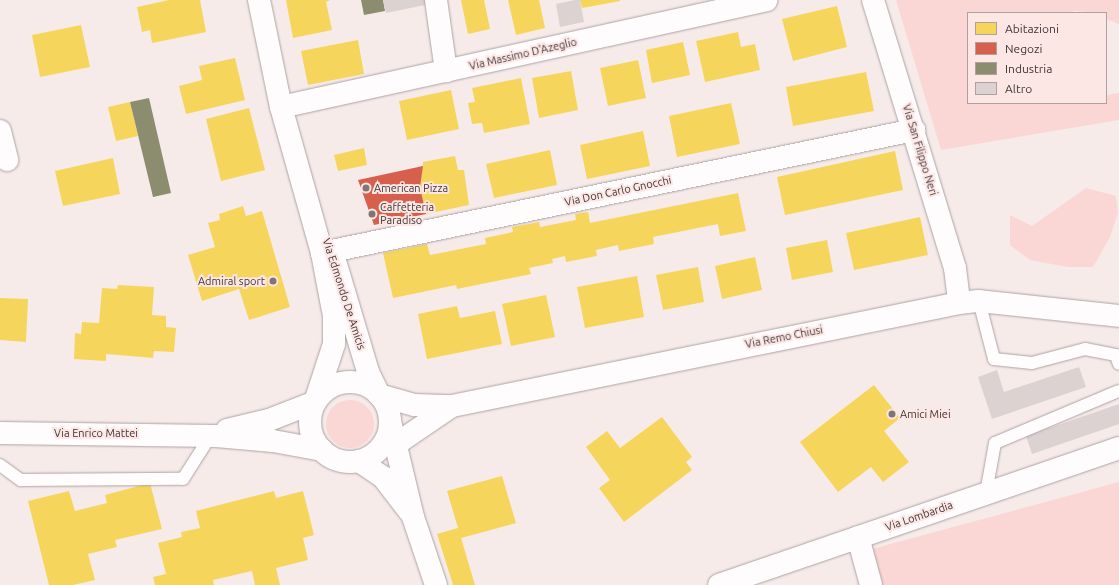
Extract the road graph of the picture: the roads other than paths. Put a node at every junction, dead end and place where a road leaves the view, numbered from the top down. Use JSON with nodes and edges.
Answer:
{"nodes":[{"id":1,"x":259,"y":0,"type":"edge"},
{"id":2,"x":436,"y":0,"type":"edge"},
{"id":3,"x":766,"y":0,"type":"edge"},
{"id":4,"x":873,"y":0,"type":"edge"},
{"id":5,"x":446,"y":71,"type":"junction"},
{"id":6,"x":281,"y":108,"type":"junction"},
{"id":7,"x":914,"y":130,"type":"junction"},
{"id":8,"x":0,"y":131,"type":"edge"},
{"id":9,"x":7,"y":160,"type":"dead end"},
{"id":10,"x":327,"y":252,"type":"junction"},
{"id":11,"x":969,"y":302,"type":"junction"},
{"id":12,"x":1119,"y":316,"type":"edge"},
{"id":13,"x":1119,"y":364,"type":"edge"},
{"id":14,"x":1119,"y":391,"type":"edge"},
{"id":15,"x":379,"y":395,"type":"junction"},
{"id":16,"x":316,"y":402,"type":"junction"},
{"id":17,"x":452,"y":406,"type":"junction"},
{"id":18,"x":0,"y":433,"type":"edge"},
{"id":19,"x":201,"y":435,"type":"junction"},
{"id":20,"x":389,"y":445,"type":"junction"},
{"id":21,"x":1119,"y":448,"type":"edge"},
{"id":22,"x":322,"y":450,"type":"junction"},
{"id":23,"x":359,"y":461,"type":"junction"},
{"id":24,"x":0,"y":465,"type":"edge"},
{"id":25,"x":986,"y":493,"type":"junction"},
{"id":26,"x":413,"y":517,"type":"junction"},
{"id":27,"x":858,"y":537,"type":"junction"},
{"id":28,"x":436,"y":585,"type":"edge"},
{"id":29,"x":719,"y":585,"type":"edge"},
{"id":30,"x":871,"y":585,"type":"edge"}],
"edges":[{"from":1,"to":6,"type":"street","name":"Via Edmondo De Amicis"},
{"from":2,"to":5,"type":"street"},
{"from":3,"to":5,"type":"street","name":"Via Massimo D'Azeglio"},
{"from":4,"to":7,"type":"street","name":"Via San Filippo Neri"},
{"from":5,"to":6,"type":"street","name":"Via Massimo D'Azeglio"},
{"from":6,"to":10,"type":"street","name":"Via Edmondo De Amicis"},
{"from":7,"to":10,"type":"street","name":"Via Don Carlo Gnocchi"},
{"from":7,"to":11,"type":"street","name":"Via San Filippo Neri"},
{"from":8,"to":9,"type":"street"},
{"from":10,"to":15,"type":"street","name":"Via Edmondo De Amicis"},
{"from":10,"to":16,"type":"street","name":"Via Edmondo De Amicis"},
{"from":11,"to":12,"type":"street","name":"Via Remo Chiusi"},
{"from":11,"to":13,"type":"lane"},
{"from":11,"to":17,"type":"street","name":"Via Remo Chiusi"},
{"from":14,"to":25,"type":"lane"},
{"from":15,"to":16,"type":"street"},
{"from":15,"to":17,"type":"street","name":"Via Remo Chiusi"},
{"from":15,"to":20,"type":"street"},
{"from":16,"to":19,"type":"street","name":"Via Enrico Mattei"},
{"from":16,"to":22,"type":"street"},
{"from":17,"to":20,"type":"street","name":"Via Remo Chiusi"},
{"from":18,"to":19,"type":"street","name":"Via Enrico Mattei"},
{"from":19,"to":22,"type":"street","name":"Via Enrico Mattei"},
{"from":19,"to":24,"type":"lane"},
{"from":20,"to":23,"type":"street"},
{"from":20,"to":26,"type":"street"},
{"from":21,"to":25,"type":"street","name":"Via Lombardia"},
{"from":22,"to":23,"type":"street"},
{"from":23,"to":26,"type":"street"},
{"from":25,"to":27,"type":"street","name":"Via Lombardia"},
{"from":26,"to":28,"type":"street"},
{"from":27,"to":29,"type":"street","name":"Via Lombardia"},
{"from":27,"to":30,"type":"street"}]}
